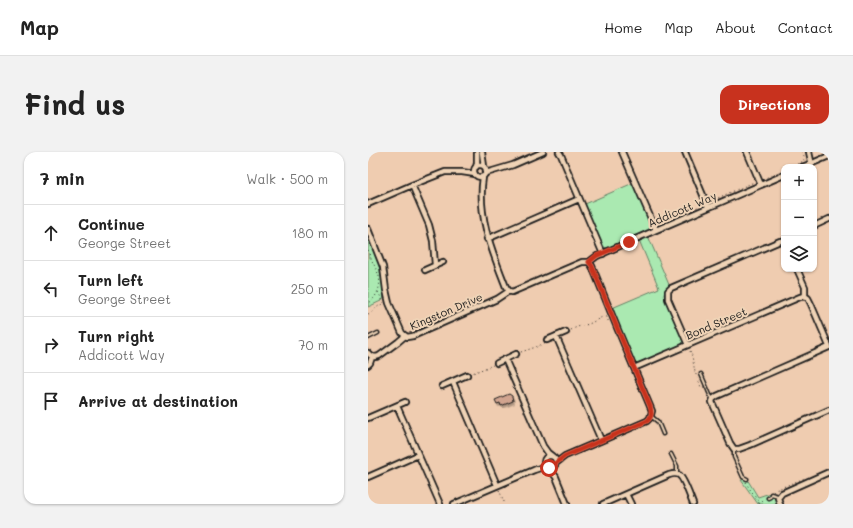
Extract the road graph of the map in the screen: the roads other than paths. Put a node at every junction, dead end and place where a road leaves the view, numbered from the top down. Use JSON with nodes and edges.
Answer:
{"nodes":[{"id":1,"x":477,"y":152,"type":"edge"},
{"id":2,"x":482,"y":152,"type":"edge"},
{"id":3,"x":558,"y":152,"type":"edge"},
{"id":4,"x":622,"y":152,"type":"edge"},
{"id":5,"x":684,"y":152,"type":"edge"},
{"id":6,"x":747,"y":152,"type":"edge"},
{"id":7,"x":809,"y":152,"type":"edge"},
{"id":8,"x":540,"y":153,"type":"edge"},
{"id":9,"x":829,"y":156,"type":"edge"},
{"id":10,"x":809,"y":164,"type":"joint"},
{"id":11,"x":475,"y":167,"type":"junction"},
{"id":12,"x":485,"y":167,"type":"junction"},
{"id":13,"x":498,"y":170,"type":"junction"},
{"id":14,"x":462,"y":172,"type":"junction"},
{"id":15,"x":480,"y":175,"type":"junction"},
{"id":16,"x":781,"y":176,"type":"edge"},
{"id":17,"x":760,"y":183,"type":"junction"},
{"id":18,"x":412,"y":185,"type":"junction"},
{"id":19,"x":579,"y":199,"type":"junction"},
{"id":20,"x":368,"y":204,"type":"edge"},
{"id":21,"x":707,"y":205,"type":"junction"},
{"id":22,"x":829,"y":219,"type":"edge"},
{"id":23,"x":817,"y":225,"type":"edge"},
{"id":24,"x":368,"y":229,"type":"edge"},
{"id":25,"x":656,"y":230,"type":"junction"},
{"id":26,"x":488,"y":239,"type":"junction"},
{"id":27,"x":781,"y":240,"type":"edge"},
{"id":28,"x":603,"y":254,"type":"junction"},
{"id":29,"x":443,"y":262,"type":"dead end"},
{"id":30,"x":589,"y":262,"type":"junction"},
{"id":31,"x":434,"y":266,"type":"junction"},
{"id":32,"x":425,"y":270,"type":"dead end"},
{"id":33,"x":798,"y":272,"type":"edge"},
{"id":34,"x":509,"y":291,"type":"junction"},
{"id":35,"x":805,"y":296,"type":"junction"},
{"id":36,"x":566,"y":332,"type":"road end"},
{"id":37,"x":378,"y":333,"type":"dead end"},
{"id":38,"x":405,"y":336,"type":"junction"},
{"id":39,"x":556,"y":336,"type":"junction"},
{"id":40,"x":368,"y":338,"type":"edge"},
{"id":41,"x":547,"y":340,"type":"road end"},
{"id":42,"x":688,"y":345,"type":"junction"},
{"id":43,"x":829,"y":346,"type":"edge"},
{"id":44,"x":516,"y":354,"type":"road end"},
{"id":45,"x":370,"y":355,"type":"edge"},
{"id":46,"x":505,"y":359,"type":"junction"},
{"id":47,"x":497,"y":362,"type":"road end"},
{"id":48,"x":368,"y":365,"type":"edge"},
{"id":49,"x":634,"y":368,"type":"junction"},
{"id":50,"x":701,"y":374,"type":"dead end"},
{"id":51,"x":467,"y":375,"type":"road end"},
{"id":52,"x":453,"y":382,"type":"junction"},
{"id":53,"x":442,"y":386,"type":"dead end"},
{"id":54,"x":713,"y":399,"type":"junction"},
{"id":55,"x":405,"y":402,"type":"dead end"},
{"id":56,"x":397,"y":406,"type":"junction"},
{"id":57,"x":829,"y":410,"type":"edge"},
{"id":58,"x":651,"y":416,"type":"junction"},
{"id":59,"x":368,"y":418,"type":"edge"},
{"id":60,"x":663,"y":434,"type":"dead end"},
{"id":61,"x":601,"y":440,"type":"junction"},
{"id":62,"x":543,"y":446,"type":"junction"},
{"id":63,"x":734,"y":449,"type":"junction"},
{"id":64,"x":672,"y":454,"type":"dead end"},
{"id":65,"x":418,"y":455,"type":"junction"},
{"id":66,"x":565,"y":456,"type":"junction"},
{"id":67,"x":552,"y":457,"type":"junction"},
{"id":68,"x":545,"y":459,"type":"junction"},
{"id":69,"x":556,"y":464,"type":"junction"},
{"id":70,"x":548,"y":468,"type":"junction"},
{"id":71,"x":534,"y":470,"type":"junction"},
{"id":72,"x":829,"y":472,"type":"edge"},
{"id":73,"x":677,"y":474,"type":"junction"},
{"id":74,"x":368,"y":477,"type":"edge"},
{"id":75,"x":556,"y":477,"type":"junction"},
{"id":76,"x":746,"y":479,"type":"road end"},
{"id":77,"x":497,"y":485,"type":"junction"},
{"id":78,"x":626,"y":494,"type":"junction"},
{"id":79,"x":779,"y":496,"type":"junction"},
{"id":80,"x":768,"y":498,"type":"dead end"},
{"id":81,"x":440,"y":504,"type":"edge"},
{"id":82,"x":454,"y":504,"type":"edge"},
{"id":83,"x":568,"y":504,"type":"edge"},
{"id":84,"x":603,"y":504,"type":"edge"},
{"id":85,"x":631,"y":504,"type":"edge"},
{"id":86,"x":693,"y":504,"type":"edge"},
{"id":87,"x":780,"y":504,"type":"edge"}],
"edges":[{"from":1,"to":11,"type":"street"},
{"from":2,"to":12,"type":"street"},
{"from":3,"to":19,"type":"street"},
{"from":4,"to":25,"type":"street"},
{"from":5,"to":21,"type":"street"},
{"from":6,"to":17,"type":"street"},
{"from":7,"to":10,"type":"street"},
{"from":8,"to":13,"type":"street"},
{"from":9,"to":10,"type":"street"},
{"from":11,"to":12,"type":"street"},
{"from":11,"to":14,"type":"street"},
{"from":11,"to":15,"type":"street"},
{"from":12,"to":13,"type":"street"},
{"from":12,"to":15,"type":"street"},
{"from":13,"to":15,"type":"street"},
{"from":14,"to":15,"type":"street"},
{"from":14,"to":18,"type":"street"},
{"from":15,"to":26,"type":"street"},
{"from":16,"to":17,"type":"street","name":"Addicott Way"},
{"from":17,"to":21,"type":"street","name":"Addicott Way"},
{"from":18,"to":20,"type":"street"},
{"from":18,"to":31,"type":"street"},
{"from":19,"to":26,"type":"street"},
{"from":19,"to":28,"type":"street"},
{"from":21,"to":25,"type":"street","name":"Addicott Way"},
{"from":22,"to":23,"type":"street"},
{"from":24,"to":38,"type":"street","name":"Kingston Drive"},
{"from":25,"to":28,"type":"street","name":"Addicott Way"},
{"from":26,"to":34,"type":"street"},
{"from":27,"to":42,"type":"street"},
{"from":28,"to":30,"type":"street","name":"Addicott Way"},
{"from":29,"to":31,"type":"street"},
{"from":30,"to":34,"type":"street","name":"Kingston Drive"},
{"from":30,"to":49,"type":"street"},
{"from":31,"to":32,"type":"street"},
{"from":33,"to":35,"type":"street"},
{"from":34,"to":38,"type":"street","name":"Kingston Drive"},
{"from":35,"to":42,"type":"street","name":"Bond Street"},
{"from":35,"to":43,"type":"street"},
{"from":36,"to":39,"type":"street"},
{"from":37,"to":40,"type":"lane"},
{"from":38,"to":45,"type":"street"},
{"from":39,"to":41,"type":"street"},
{"from":39,"to":61,"type":"street"},
{"from":42,"to":49,"type":"street","name":"Bond Street"},
{"from":43,"to":54,"type":"street"},
{"from":44,"to":46,"type":"street"},
{"from":45,"to":48,"type":"street"},
{"from":46,"to":47,"type":"street"},
{"from":46,"to":62,"type":"street"},
{"from":49,"to":58,"type":"street"},
{"from":50,"to":54,"type":"lane"},
{"from":51,"to":52,"type":"street"},
{"from":52,"to":53,"type":"street"},
{"from":52,"to":77,"type":"street"},
{"from":54,"to":63,"type":"street"},
{"from":55,"to":56,"type":"street"},
{"from":56,"to":59,"type":"street"},
{"from":56,"to":65,"type":"street"},
{"from":57,"to":63,"type":"street"},
{"from":58,"to":60,"type":"lane"},
{"from":58,"to":61,"type":"street"},
{"from":61,"to":66,"type":"street"},
{"from":62,"to":67,"type":"street"},
{"from":62,"to":68,"type":"street"},
{"from":63,"to":76,"type":"lane"},
{"from":64,"to":73,"type":"lane"},
{"from":65,"to":74,"type":"street"},
{"from":65,"to":81,"type":"street"},
{"from":66,"to":67,"type":"street"},
{"from":66,"to":69,"type":"street"},
{"from":67,"to":68,"type":"street"},
{"from":67,"to":69,"type":"street"},
{"from":68,"to":70,"type":"street"},
{"from":68,"to":71,"type":"street"},
{"from":69,"to":70,"type":"street"},
{"from":69,"to":75,"type":"street"},
{"from":70,"to":71,"type":"street"},
{"from":70,"to":75,"type":"street"},
{"from":71,"to":77,"type":"street"},
{"from":72,"to":79,"type":"street"},
{"from":73,"to":78,"type":"street"},
{"from":73,"to":86,"type":"street"},
{"from":75,"to":83,"type":"street"},
{"from":77,"to":82,"type":"street"},
{"from":78,"to":84,"type":"street"},
{"from":78,"to":85,"type":"street"},
{"from":79,"to":80,"type":"lane"},
{"from":79,"to":87,"type":"street"}]}
